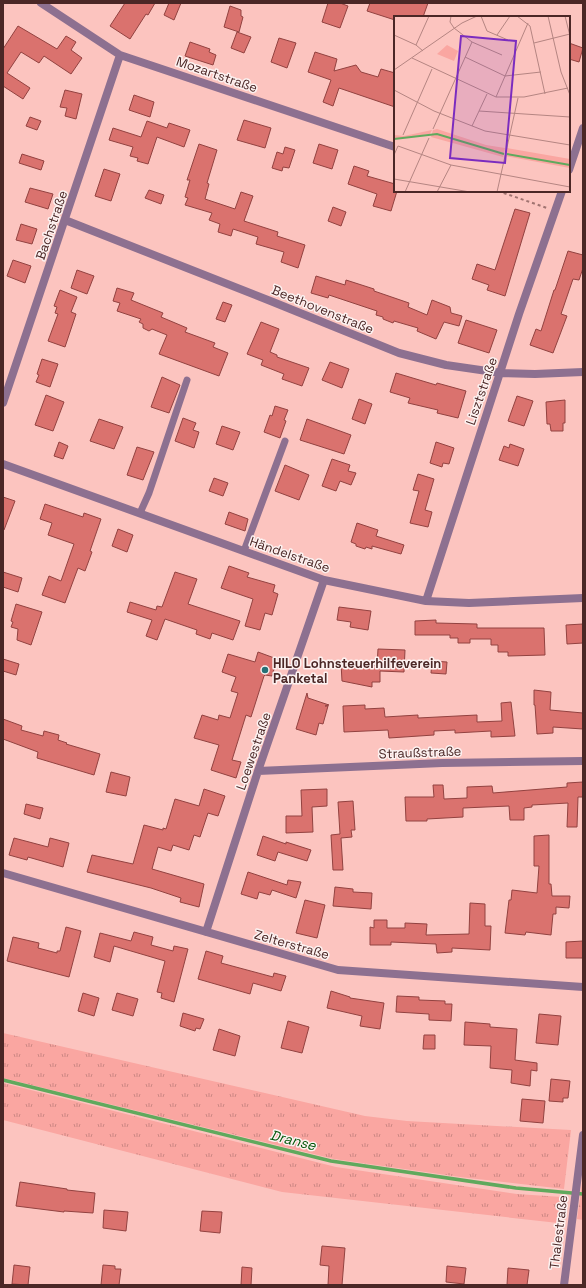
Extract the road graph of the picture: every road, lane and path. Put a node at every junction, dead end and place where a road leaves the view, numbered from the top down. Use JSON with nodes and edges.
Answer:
{"nodes":[{"id":1,"x":41,"y":3,"type":"edge"},
{"id":2,"x":120,"y":54,"type":"junction"},
{"id":3,"x":583,"y":128,"type":"edge"},
{"id":4,"x":394,"y":147,"type":"edge"},
{"id":5,"x":570,"y":167,"type":"edge"},
{"id":6,"x":501,"y":192,"type":"edge"},
{"id":7,"x":562,"y":192,"type":"edge"},
{"id":8,"x":555,"y":211,"type":"junction"},
{"id":9,"x":65,"y":220,"type":"junction"},
{"id":10,"x":583,"y":372,"type":"edge"},
{"id":11,"x":500,"y":373,"type":"junction"},
{"id":12,"x":187,"y":380,"type":"dead end"},
{"id":13,"x":3,"y":403,"type":"edge"},
{"id":14,"x":285,"y":441,"type":"dead end"},
{"id":15,"x":3,"y":464,"type":"edge"},
{"id":16,"x":140,"y":513,"type":"junction"},
{"id":17,"x":244,"y":551,"type":"junction"},
{"id":18,"x":324,"y":580,"type":"junction"},
{"id":19,"x":583,"y":598,"type":"edge"},
{"id":20,"x":426,"y":601,"type":"junction"},
{"id":21,"x":583,"y":761,"type":"edge"},
{"id":22,"x":258,"y":771,"type":"junction"},
{"id":23,"x":3,"y":873,"type":"edge"},
{"id":24,"x":206,"y":932,"type":"junction"},
{"id":25,"x":583,"y":987,"type":"edge"},
{"id":26,"x":583,"y":1135,"type":"edge"},
{"id":27,"x":564,"y":1285,"type":"edge"}],
"edges":[{"from":1,"to":2,"type":"street","name":"Mozartstraße"},
{"from":2,"to":4,"type":"street","name":"Mozartstraße"},
{"from":2,"to":9,"type":"street","name":"Bachstraße"},
{"from":3,"to":5,"type":"street"},
{"from":6,"to":8,"type":"path"},
{"from":7,"to":8,"type":"street","name":"Lisztstraße"},
{"from":8,"to":11,"type":"street","name":"Lisztstraße"},
{"from":9,"to":11,"type":"street","name":"Beethovenstraße"},
{"from":9,"to":13,"type":"street","name":"Bachstraße"},
{"from":10,"to":11,"type":"street","name":"Beethovenstraße"},
{"from":11,"to":20,"type":"street","name":"Lisztstraße"},
{"from":12,"to":16,"type":"lane"},
{"from":14,"to":17,"type":"lane"},
{"from":15,"to":16,"type":"street","name":"Händelstraße"},
{"from":16,"to":17,"type":"street","name":"Händelstraße"},
{"from":17,"to":18,"type":"street","name":"Händelstraße"},
{"from":18,"to":20,"type":"street","name":"Händelstraße"},
{"from":18,"to":22,"type":"street","name":"Loewestraße"},
{"from":19,"to":20,"type":"street","name":"Händelstraße"},
{"from":21,"to":22,"type":"street","name":"Straußstraße"},
{"from":22,"to":24,"type":"street","name":"Loewestraße"},
{"from":23,"to":24,"type":"street","name":"Zelterstraße"},
{"from":24,"to":25,"type":"street","name":"Zelterstraße"},
{"from":26,"to":27,"type":"street","name":"Thalestraße"}]}
